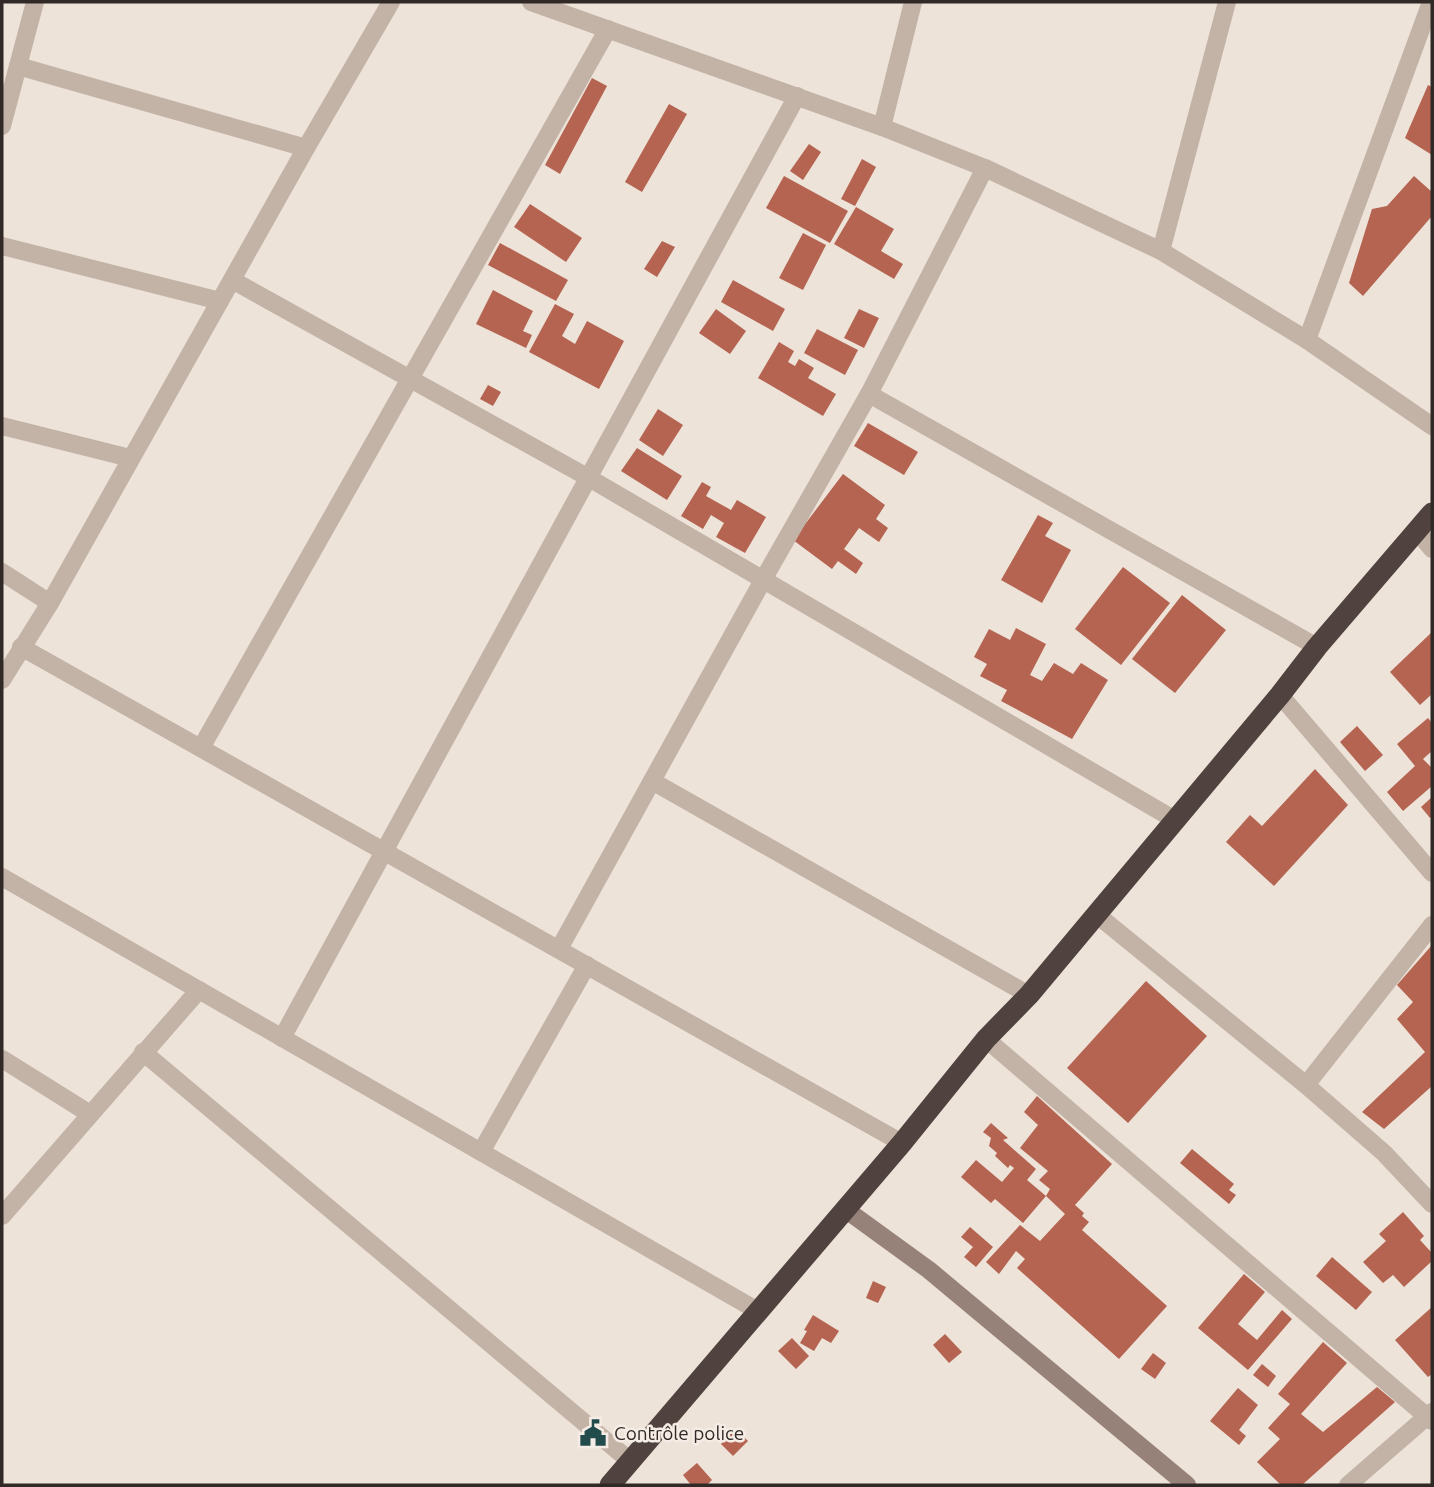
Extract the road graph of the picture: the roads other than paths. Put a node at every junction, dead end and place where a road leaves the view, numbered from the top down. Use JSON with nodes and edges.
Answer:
{"nodes":[{"id":1,"x":35,"y":2,"type":"edge"},
{"id":2,"x":391,"y":2,"type":"edge"},
{"id":3,"x":531,"y":2,"type":"edge"},
{"id":4,"x":913,"y":2,"type":"edge"},
{"id":5,"x":1227,"y":2,"type":"edge"},
{"id":6,"x":1425,"y":3,"type":"edge"},
{"id":7,"x":608,"y":29,"type":"junction"},
{"id":8,"x":18,"y":66,"type":"junction"},
{"id":9,"x":797,"y":96,"type":"junction"},
{"id":10,"x":2,"y":126,"type":"edge"},
{"id":11,"x":882,"y":127,"type":"junction"},
{"id":12,"x":306,"y":149,"type":"junction"},
{"id":13,"x":985,"y":168,"type":"junction"},
{"id":14,"x":2,"y":246,"type":"edge"},
{"id":15,"x":1161,"y":251,"type":"junction"},
{"id":16,"x":232,"y":281,"type":"junction"},
{"id":17,"x":220,"y":301,"type":"junction"},
{"id":18,"x":1307,"y":340,"type":"junction"},
{"id":19,"x":409,"y":380,"type":"junction"},
{"id":20,"x":869,"y":394,"type":"junction"},
{"id":21,"x":2,"y":426,"type":"edge"},
{"id":22,"x":1432,"y":426,"type":"edge"},
{"id":23,"x":130,"y":458,"type":"junction"},
{"id":24,"x":589,"y":478,"type":"junction"},
{"id":25,"x":1432,"y":513,"type":"edge"},
{"id":26,"x":1417,"y":531,"type":"junction"},
{"id":27,"x":1432,"y":549,"type":"edge"},
{"id":28,"x":2,"y":572,"type":"edge"},
{"id":29,"x":763,"y":580,"type":"junction"},
{"id":30,"x":50,"y":603,"type":"junction"},
{"id":31,"x":21,"y":647,"type":"junction"},
{"id":32,"x":1317,"y":647,"type":"junction"},
{"id":33,"x":2,"y":680,"type":"edge"},
{"id":34,"x":1280,"y":695,"type":"junction"},
{"id":35,"x":201,"y":748,"type":"junction"},
{"id":36,"x":652,"y":781,"type":"junction"},
{"id":37,"x":1175,"y":820,"type":"junction"},
{"id":38,"x":385,"y":851,"type":"junction"},
{"id":39,"x":1432,"y":873,"type":"edge"},
{"id":40,"x":2,"y":877,"type":"edge"},
{"id":41,"x":1096,"y":914,"type":"junction"},
{"id":42,"x":1432,"y":925,"type":"edge"},
{"id":43,"x":559,"y":949,"type":"junction"},
{"id":44,"x":587,"y":965,"type":"junction"},
{"id":45,"x":198,"y":990,"type":"junction"},
{"id":46,"x":1029,"y":995,"type":"junction"},
{"id":47,"x":282,"y":1038,"type":"junction"},
{"id":48,"x":986,"y":1039,"type":"junction"},
{"id":49,"x":143,"y":1052,"type":"junction"},
{"id":50,"x":2,"y":1059,"type":"edge"},
{"id":51,"x":1306,"y":1085,"type":"junction"},
{"id":52,"x":90,"y":1114,"type":"junction"},
{"id":53,"x":902,"y":1143,"type":"junction"},
{"id":54,"x":481,"y":1152,"type":"junction"},
{"id":55,"x":1432,"y":1204,"type":"edge"},
{"id":56,"x":845,"y":1209,"type":"junction"},
{"id":57,"x":2,"y":1216,"type":"edge"},
{"id":58,"x":758,"y":1311,"type":"junction"},
{"id":59,"x":1431,"y":1417,"type":"edge"},
{"id":60,"x":630,"y":1461,"type":"junction"},
{"id":61,"x":610,"y":1485,"type":"edge"},
{"id":62,"x":1187,"y":1485,"type":"edge"},
{"id":63,"x":1348,"y":1485,"type":"edge"}],
"edges":[{"from":1,"to":8,"type":"street"},
{"from":2,"to":12,"type":"street"},
{"from":3,"to":7,"type":"street"},
{"from":4,"to":11,"type":"street"},
{"from":5,"to":15,"type":"street"},
{"from":6,"to":18,"type":"street"},
{"from":7,"to":9,"type":"street"},
{"from":7,"to":19,"type":"street"},
{"from":8,"to":10,"type":"street"},
{"from":8,"to":12,"type":"street"},
{"from":9,"to":11,"type":"street"},
{"from":9,"to":24,"type":"street"},
{"from":11,"to":13,"type":"street"},
{"from":12,"to":16,"type":"street"},
{"from":13,"to":15,"type":"street"},
{"from":13,"to":20,"type":"street"},
{"from":14,"to":17,"type":"street"},
{"from":15,"to":18,"type":"street"},
{"from":16,"to":17,"type":"street"},
{"from":16,"to":19,"type":"street"},
{"from":17,"to":23,"type":"street"},
{"from":18,"to":22,"type":"street"},
{"from":19,"to":24,"type":"street"},
{"from":19,"to":35,"type":"street"},
{"from":20,"to":29,"type":"street"},
{"from":20,"to":32,"type":"street"},
{"from":21,"to":23,"type":"street"},
{"from":23,"to":30,"type":"street"},
{"from":24,"to":29,"type":"street"},
{"from":24,"to":38,"type":"street"},
{"from":25,"to":26,"type":"highway"},
{"from":26,"to":27,"type":"street"},
{"from":26,"to":32,"type":"highway"},
{"from":28,"to":30,"type":"street"},
{"from":29,"to":36,"type":"street"},
{"from":29,"to":37,"type":"street"},
{"from":30,"to":31,"type":"street"},
{"from":31,"to":33,"type":"street"},
{"from":31,"to":35,"type":"street"},
{"from":32,"to":34,"type":"highway"},
{"from":34,"to":37,"type":"highway"},
{"from":34,"to":39,"type":"street"},
{"from":35,"to":38,"type":"street"},
{"from":36,"to":43,"type":"street"},
{"from":36,"to":46,"type":"street"},
{"from":37,"to":41,"type":"highway"},
{"from":38,"to":43,"type":"street"},
{"from":38,"to":47,"type":"street"},
{"from":40,"to":45,"type":"street"},
{"from":41,"to":46,"type":"highway"},
{"from":41,"to":51,"type":"street"},
{"from":42,"to":51,"type":"street"},
{"from":43,"to":44,"type":"street"},
{"from":44,"to":53,"type":"street"},
{"from":44,"to":54,"type":"street"},
{"from":45,"to":47,"type":"street"},
{"from":45,"to":49,"type":"street"},
{"from":46,"to":48,"type":"highway"},
{"from":47,"to":54,"type":"street"},
{"from":48,"to":53,"type":"highway"},
{"from":48,"to":59,"type":"street"},
{"from":49,"to":52,"type":"street"},
{"from":49,"to":60,"type":"street"},
{"from":50,"to":52,"type":"street"},
{"from":51,"to":55,"type":"street"},
{"from":52,"to":57,"type":"street"},
{"from":53,"to":56,"type":"highway"},
{"from":54,"to":58,"type":"street"},
{"from":56,"to":58,"type":"highway"},
{"from":56,"to":62,"type":"main road"},
{"from":58,"to":60,"type":"highway"},
{"from":59,"to":63,"type":"street"},
{"from":60,"to":61,"type":"highway"}]}
